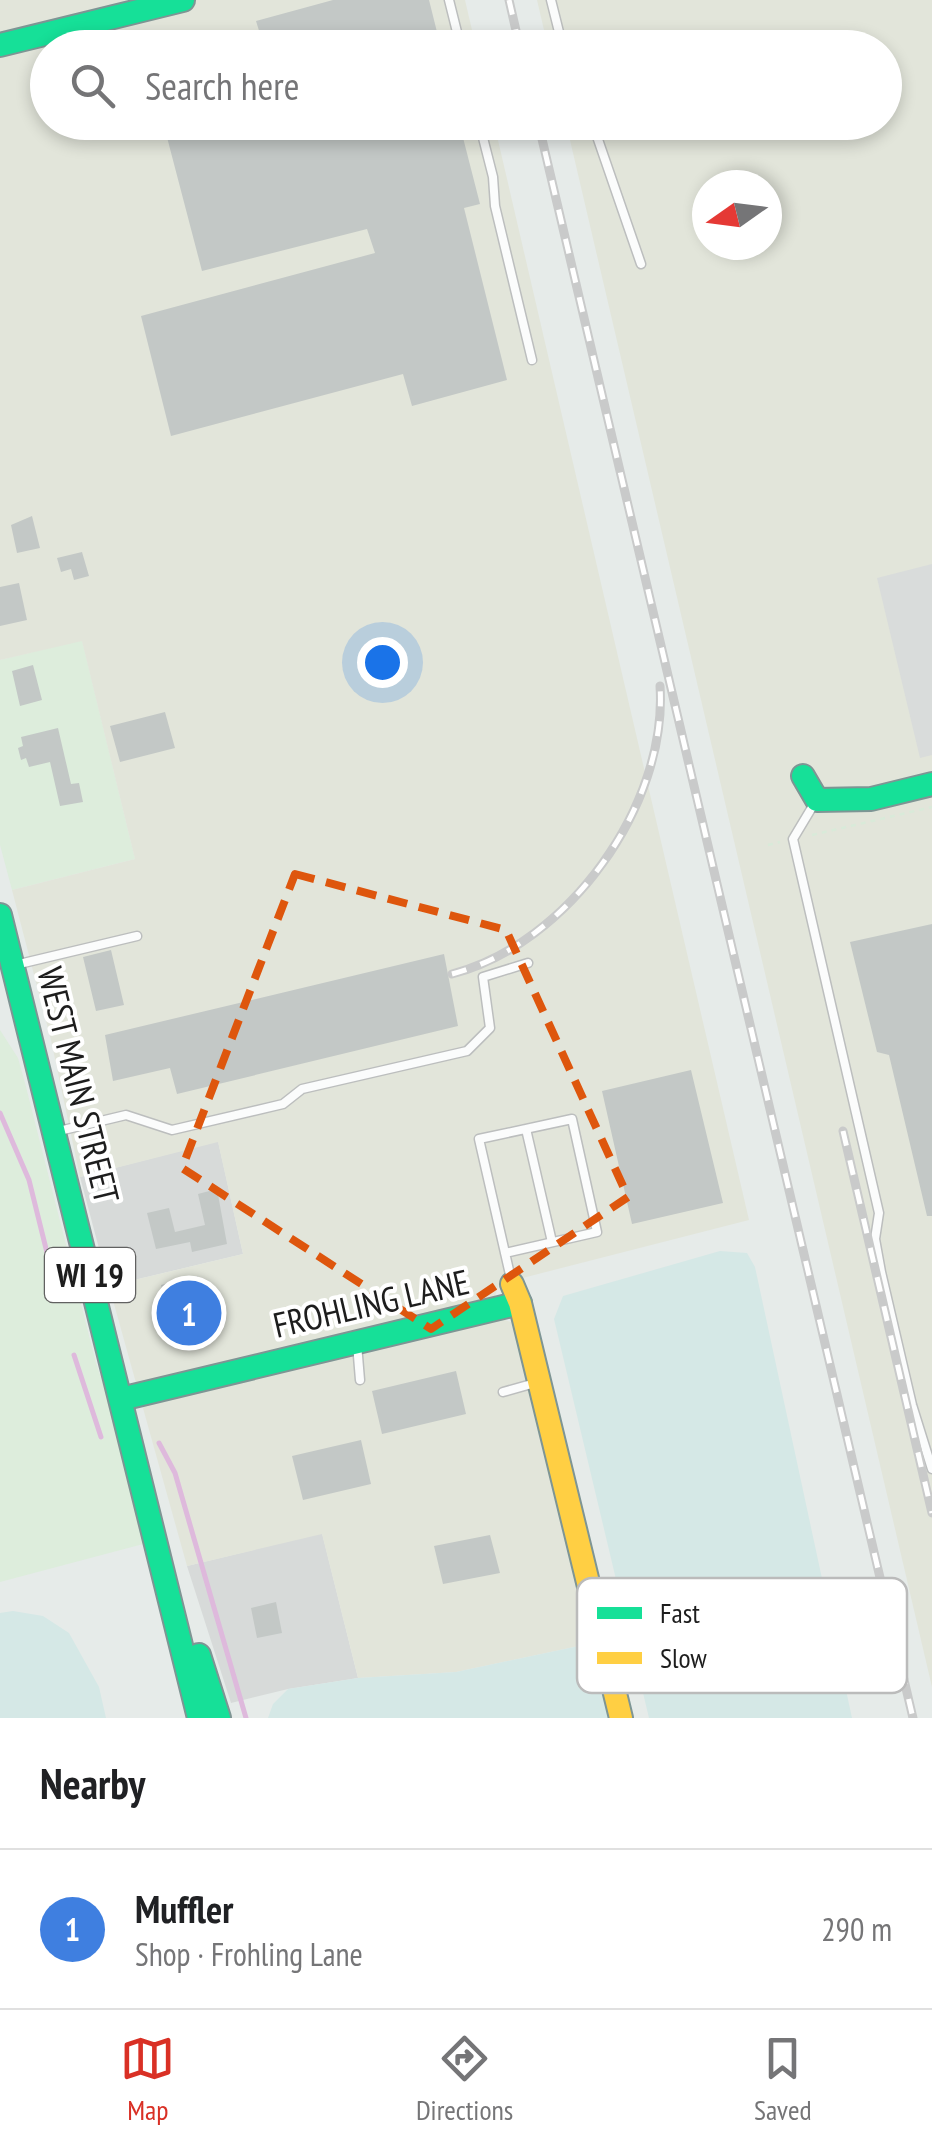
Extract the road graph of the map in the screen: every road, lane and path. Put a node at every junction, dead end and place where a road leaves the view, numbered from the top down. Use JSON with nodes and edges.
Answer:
{"nodes":[{"id":1,"x":184,"y":0,"type":"edge"},
{"id":2,"x":449,"y":0,"type":"edge"},
{"id":3,"x":550,"y":0,"type":"edge"},
{"id":4,"x":61,"y":30,"type":"edge"},
{"id":5,"x":456,"y":30,"type":"edge"},
{"id":6,"x":558,"y":30,"type":"edge"},
{"id":7,"x":30,"y":38,"type":"edge"},
{"id":8,"x":0,"y":45,"type":"edge"},
{"id":9,"x":484,"y":140,"type":"edge"},
{"id":10,"x":598,"y":140,"type":"edge"},
{"id":11,"x":642,"y":264,"type":"dead end"},
{"id":12,"x":532,"y":360,"type":"dead end"},
{"id":13,"x":804,"y":776,"type":"dead end"},
{"id":14,"x":932,"y":784,"type":"edge"},
{"id":15,"x":817,"y":800,"type":"junction"},
{"id":16,"x":932,"y":807,"type":"edge"},
{"id":17,"x":792,"y":839,"type":"junction"},
{"id":18,"x":768,"y":845,"type":"dead end"},
{"id":19,"x":0,"y":916,"type":"edge"},
{"id":20,"x":137,"y":936,"type":"dead end"},
{"id":21,"x":528,"y":964,"type":"dead end"},
{"id":22,"x":12,"y":965,"type":"junction"},
{"id":23,"x":526,"y":1129,"type":"junction"},
{"id":24,"x":54,"y":1132,"type":"junction"},
{"id":25,"x":552,"y":1242,"type":"junction"},
{"id":26,"x":505,"y":1253,"type":"junction"},
{"id":27,"x":516,"y":1293,"type":"junction"},
{"id":28,"x":357,"y":1342,"type":"junction"},
{"id":29,"x":360,"y":1380,"type":"dead end"},
{"id":30,"x":539,"y":1382,"type":"junction"},
{"id":31,"x":503,"y":1392,"type":"dead end"},
{"id":32,"x":122,"y":1398,"type":"junction"},
{"id":33,"x":932,"y":1470,"type":"edge"},
{"id":34,"x":162,"y":1562,"type":"junction"},
{"id":35,"x":587,"y":1578,"type":"edge"},
{"id":36,"x":615,"y":1693,"type":"edge"},
{"id":37,"x":199,"y":1718,"type":"edge"},
{"id":38,"x":219,"y":1718,"type":"edge"},
{"id":39,"x":621,"y":1718,"type":"edge"}],
"edges":[{"from":1,"to":4,"type":"street"},
{"from":2,"to":5,"type":"lane"},
{"from":3,"to":6,"type":"lane"},
{"from":7,"to":8,"type":"street"},
{"from":9,"to":12,"type":"lane"},
{"from":10,"to":11,"type":"lane"},
{"from":13,"to":15,"type":"street"},
{"from":14,"to":15,"type":"street"},
{"from":15,"to":17,"type":"lane"},
{"from":16,"to":17,"type":"path"},
{"from":17,"to":18,"type":"path"},
{"from":17,"to":33,"type":"lane"},
{"from":19,"to":22,"type":"street","name":"WEST MAIN STREET","number":"WI 19"},
{"from":20,"to":22,"type":"lane"},
{"from":21,"to":24,"type":"lane"},
{"from":22,"to":24,"type":"street","name":"WEST MAIN STREET","number":"WI 19"},
{"from":23,"to":25,"type":"lane"},
{"from":23,"to":25,"type":"lane"},
{"from":23,"to":26,"type":"lane"},
{"from":24,"to":32,"type":"street","name":"WEST MAIN STREET","number":"WI 19"},
{"from":25,"to":26,"type":"lane"},
{"from":26,"to":27,"type":"lane"},
{"from":27,"to":28,"type":"street","name":"FROHLING LANE"},
{"from":27,"to":30,"type":"street"},
{"from":28,"to":29,"type":"lane"},
{"from":28,"to":32,"type":"street","name":"FROHLING LANE"},
{"from":30,"to":31,"type":"lane"},
{"from":30,"to":35,"type":"street"},
{"from":32,"to":34,"type":"street","name":"WEST MAIN STREET","number":"WI 19"},
{"from":34,"to":37,"type":"street","name":"WEST MAIN STREET","number":"WI 19"},
{"from":34,"to":38,"type":"street","name":"WEST MAIN STREET","number":"WI 19"},
{"from":36,"to":39,"type":"street"}]}
